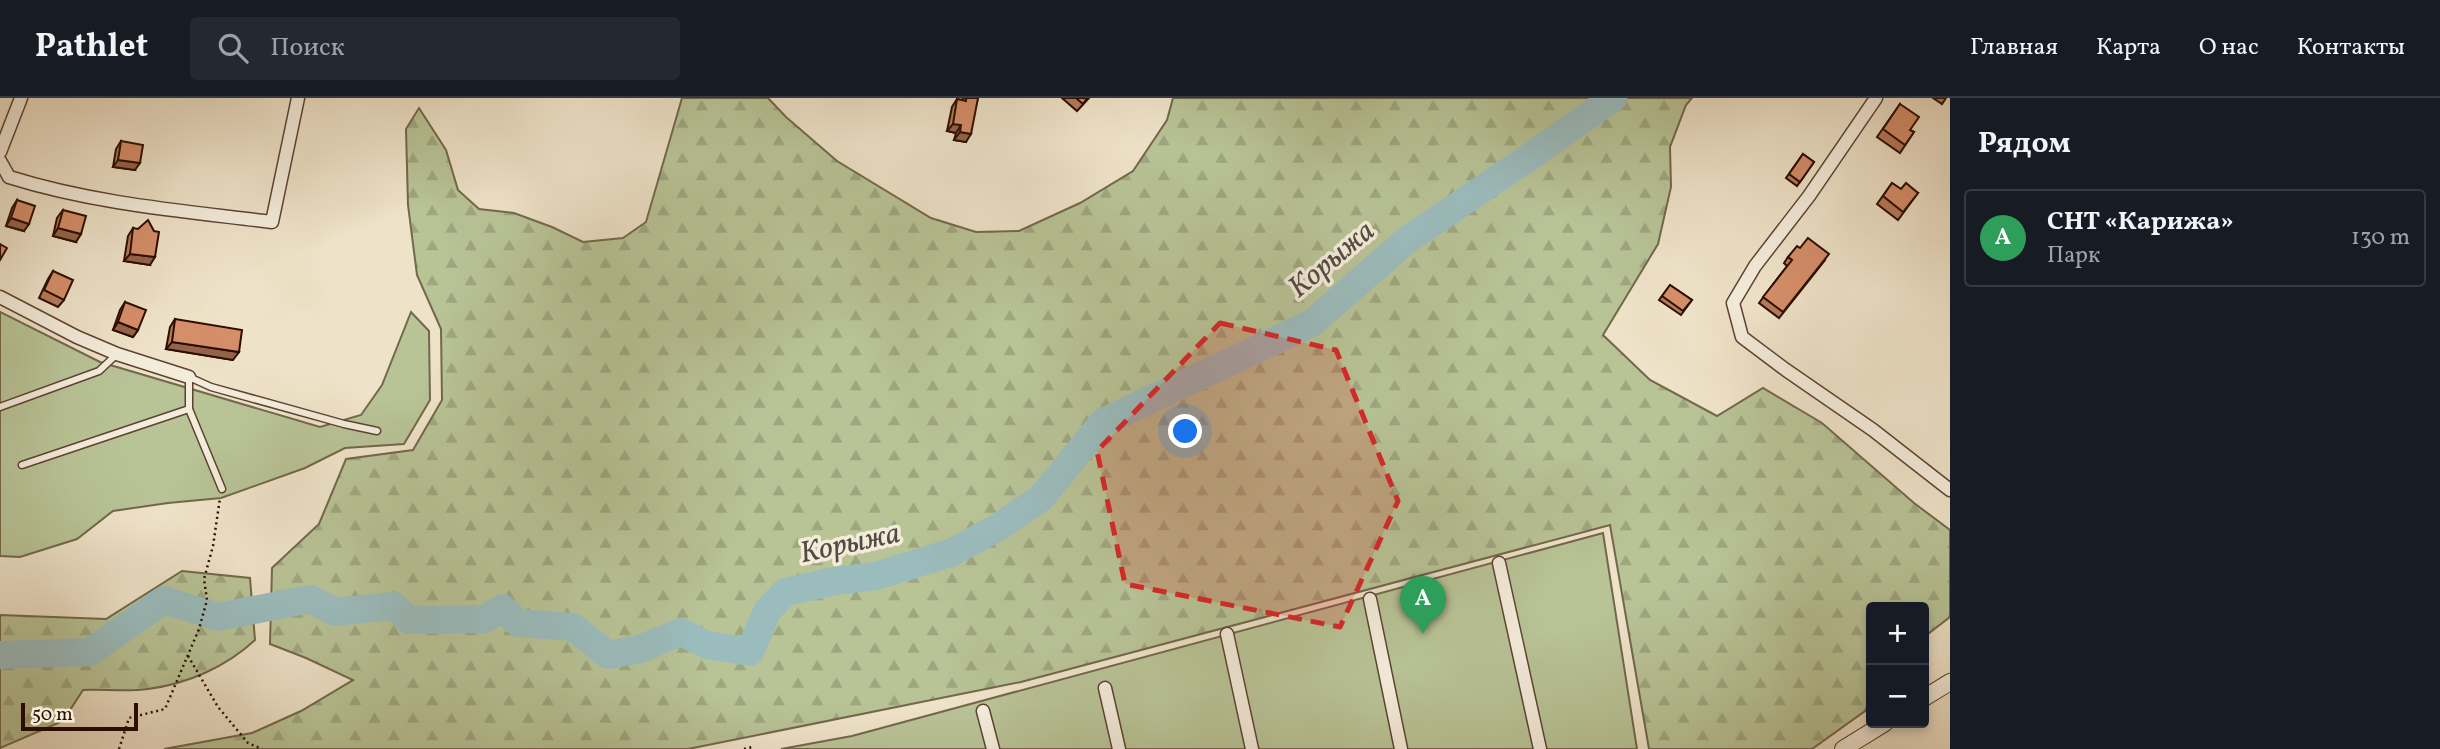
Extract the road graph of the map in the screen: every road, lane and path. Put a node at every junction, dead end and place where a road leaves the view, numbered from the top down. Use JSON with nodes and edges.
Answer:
{"nodes":[{"id":1,"x":21,"y":98,"type":"edge"},
{"id":2,"x":298,"y":98,"type":"edge"},
{"id":3,"x":1876,"y":98,"type":"edge"},
{"id":4,"x":0,"y":152,"type":"edge"},
{"id":5,"x":0,"y":161,"type":"edge"},
{"id":6,"x":0,"y":297,"type":"edge"},
{"id":7,"x":117,"y":354,"type":"junction"},
{"id":8,"x":189,"y":377,"type":"junction"},
{"id":9,"x":0,"y":407,"type":"edge"},
{"id":10,"x":188,"y":410,"type":"junction"},
{"id":11,"x":377,"y":431,"type":"dead end"},
{"id":12,"x":22,"y":465,"type":"dead end"},
{"id":13,"x":222,"y":489,"type":"joint"},
{"id":14,"x":1950,"y":490,"type":"edge"},
{"id":15,"x":1499,"y":563,"type":"dead end"},
{"id":16,"x":1370,"y":599,"type":"dead end"},
{"id":17,"x":1227,"y":634,"type":"dead end"},
{"id":18,"x":188,"y":656,"type":"junction"},
{"id":19,"x":1950,"y":682,"type":"edge"},
{"id":20,"x":1105,"y":688,"type":"dead end"},
{"id":21,"x":1929,"y":695,"type":"edge"},
{"id":22,"x":984,"y":711,"type":"dead end"},
{"id":23,"x":1877,"y":728,"type":"edge"},
{"id":24,"x":119,"y":749,"type":"edge"},
{"id":25,"x":262,"y":749,"type":"edge"},
{"id":26,"x":744,"y":749,"type":"edge"},
{"id":27,"x":752,"y":749,"type":"edge"},
{"id":28,"x":993,"y":749,"type":"edge"},
{"id":29,"x":1119,"y":749,"type":"edge"},
{"id":30,"x":1252,"y":749,"type":"edge"},
{"id":31,"x":1401,"y":749,"type":"edge"},
{"id":32,"x":1541,"y":749,"type":"edge"},
{"id":33,"x":1843,"y":749,"type":"edge"}],
"edges":[{"from":1,"to":4,"type":"street"},
{"from":2,"to":5,"type":"street"},
{"from":3,"to":14,"type":"street"},
{"from":6,"to":7,"type":"street"},
{"from":7,"to":8,"type":"street"},
{"from":7,"to":9,"type":"lane"},
{"from":8,"to":10,"type":"lane"},
{"from":8,"to":11,"type":"lane"},
{"from":10,"to":12,"type":"lane"},
{"from":10,"to":13,"type":"lane"},
{"from":13,"to":18,"type":"path"},
{"from":15,"to":32,"type":"street"},
{"from":16,"to":31,"type":"street"},
{"from":17,"to":30,"type":"street"},
{"from":18,"to":24,"type":"path"},
{"from":18,"to":25,"type":"path"},
{"from":19,"to":21,"type":"street"},
{"from":20,"to":29,"type":"street"},
{"from":22,"to":28,"type":"street"},
{"from":23,"to":33,"type":"street"},
{"from":26,"to":27,"type":"path"}]}
